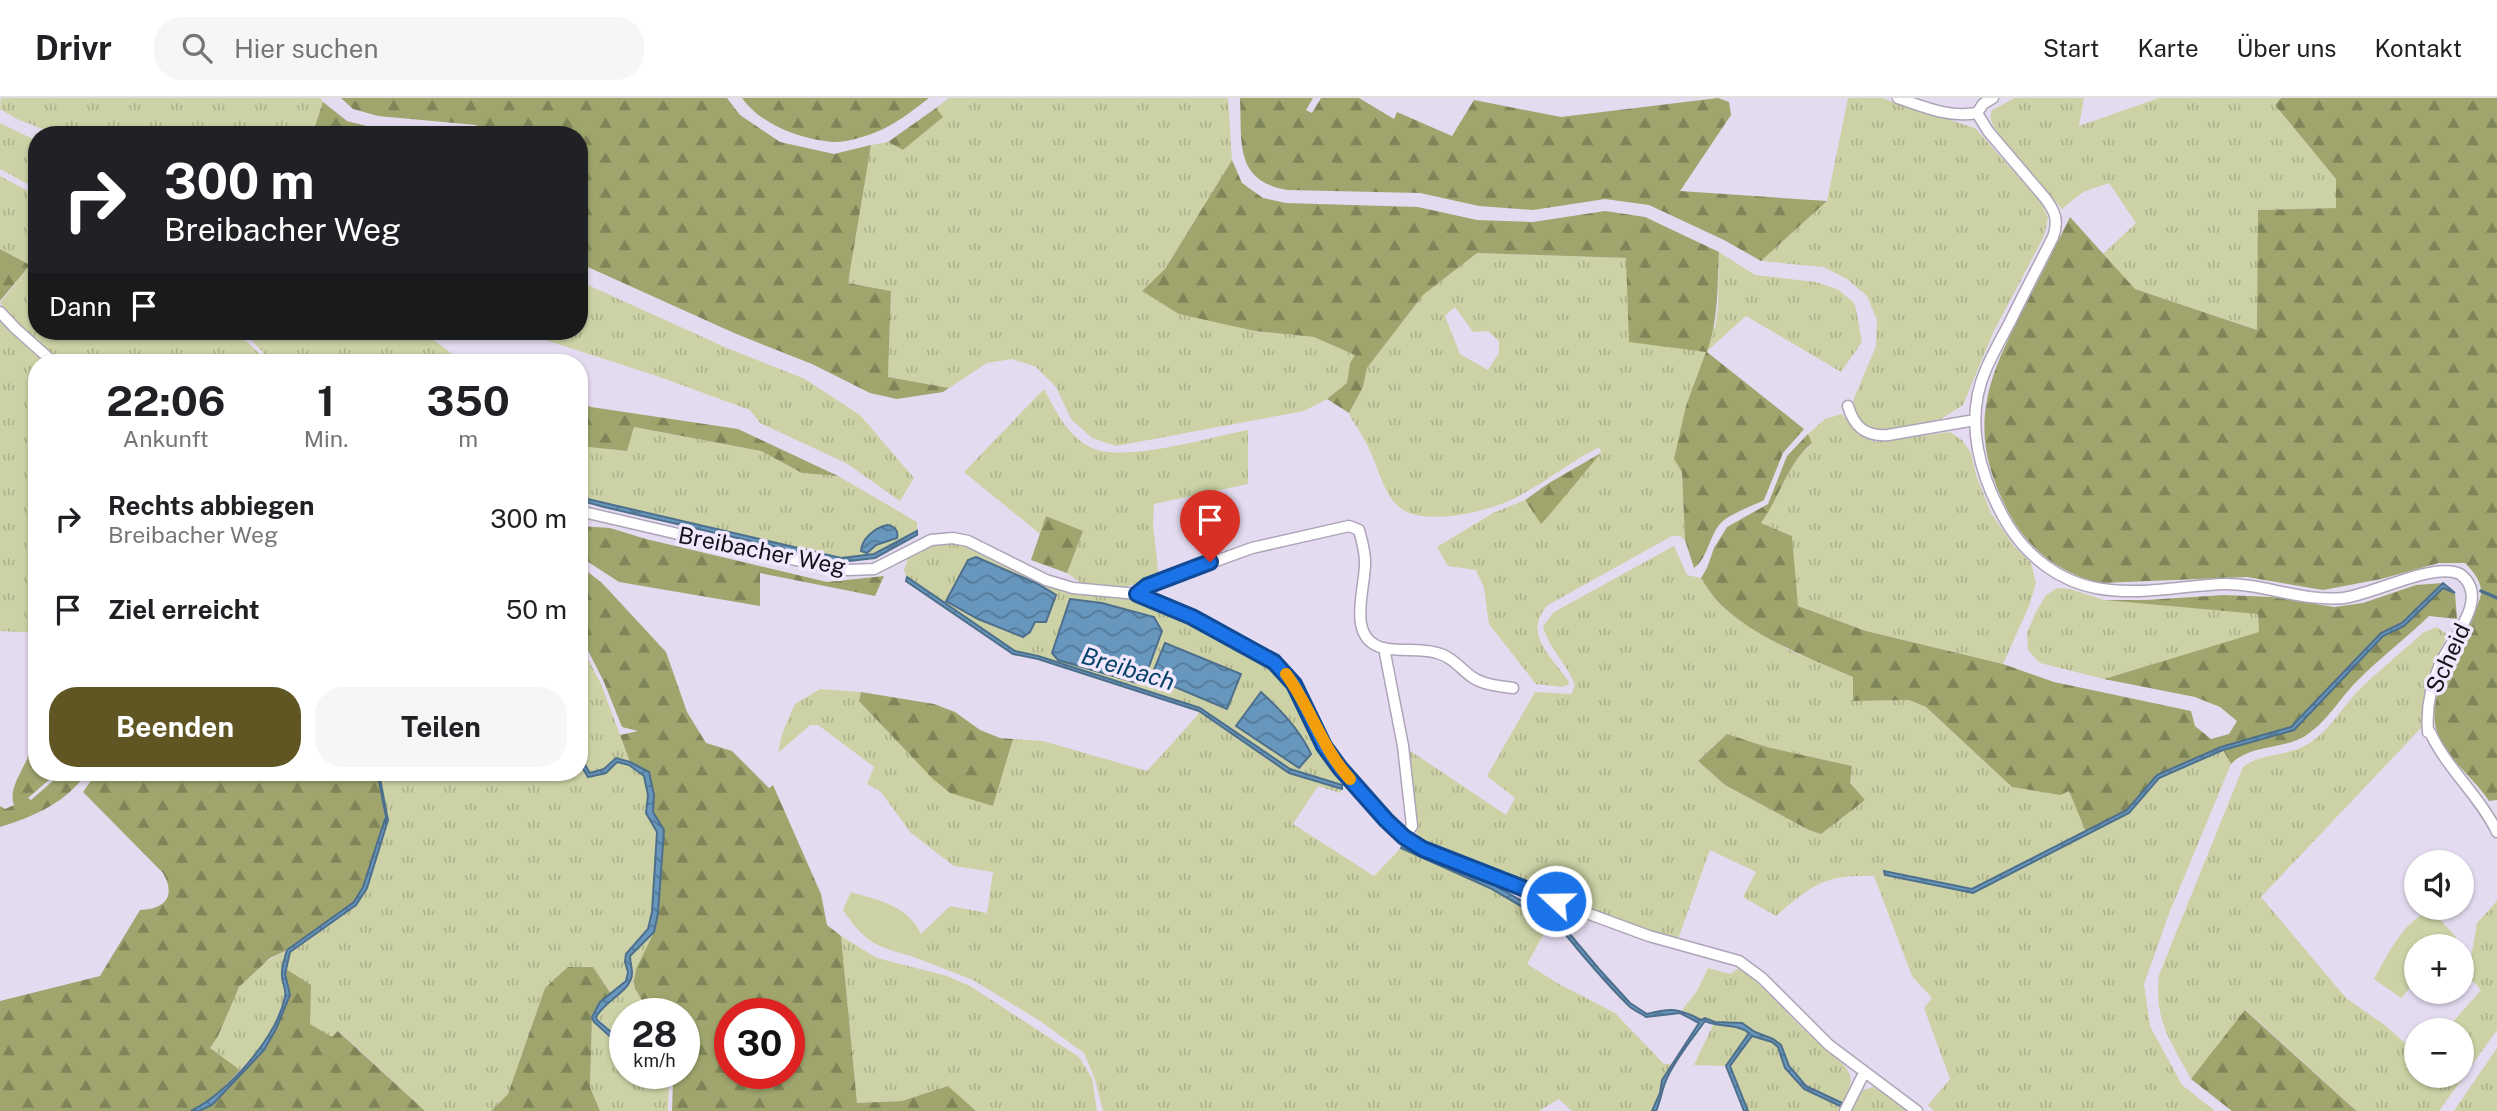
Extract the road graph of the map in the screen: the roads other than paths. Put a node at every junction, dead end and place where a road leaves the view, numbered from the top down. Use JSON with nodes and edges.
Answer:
{"nodes":[{"id":1,"x":1898,"y":98,"type":"edge"},
{"id":2,"x":1993,"y":98,"type":"edge"},
{"id":3,"x":1978,"y":113,"type":"junction"},
{"id":4,"x":0,"y":312,"type":"edge"},
{"id":5,"x":28,"y":339,"type":"edge"},
{"id":6,"x":29,"y":340,"type":"edge"},
{"id":7,"x":45,"y":354,"type":"edge"},
{"id":8,"x":1848,"y":406,"type":"dead end"},
{"id":9,"x":1975,"y":420,"type":"junction"},
{"id":10,"x":588,"y":514,"type":"edge"},
{"id":11,"x":1137,"y":594,"type":"junction"},
{"id":12,"x":1384,"y":648,"type":"junction"},
{"id":13,"x":1513,"y":688,"type":"dead end"},
{"id":14,"x":2497,"y":832,"type":"edge"},
{"id":15,"x":1404,"y":837,"type":"junction"},
{"id":16,"x":1864,"y":1073,"type":"junction"},
{"id":17,"x":1845,"y":1111,"type":"edge"},
{"id":18,"x":1917,"y":1111,"type":"edge"}],
"edges":[{"from":1,"to":3,"type":"street"},
{"from":2,"to":3,"type":"street"},
{"from":3,"to":9,"type":"street"},
{"from":4,"to":5,"type":"street"},
{"from":6,"to":7,"type":"street"},
{"from":8,"to":9,"type":"street"},
{"from":9,"to":14,"type":"street","name":"Scheid"},
{"from":10,"to":11,"type":"street","name":"Breibacher Weg"},
{"from":11,"to":12,"type":"street"},
{"from":11,"to":15,"type":"street","name":"Breibacher Weg"},
{"from":12,"to":13,"type":"street"},
{"from":12,"to":15,"type":"street"},
{"from":15,"to":16,"type":"street","name":"Breibacher Weg"},
{"from":16,"to":17,"type":"street"},
{"from":16,"to":18,"type":"street","name":"Breibacher Weg"}]}
